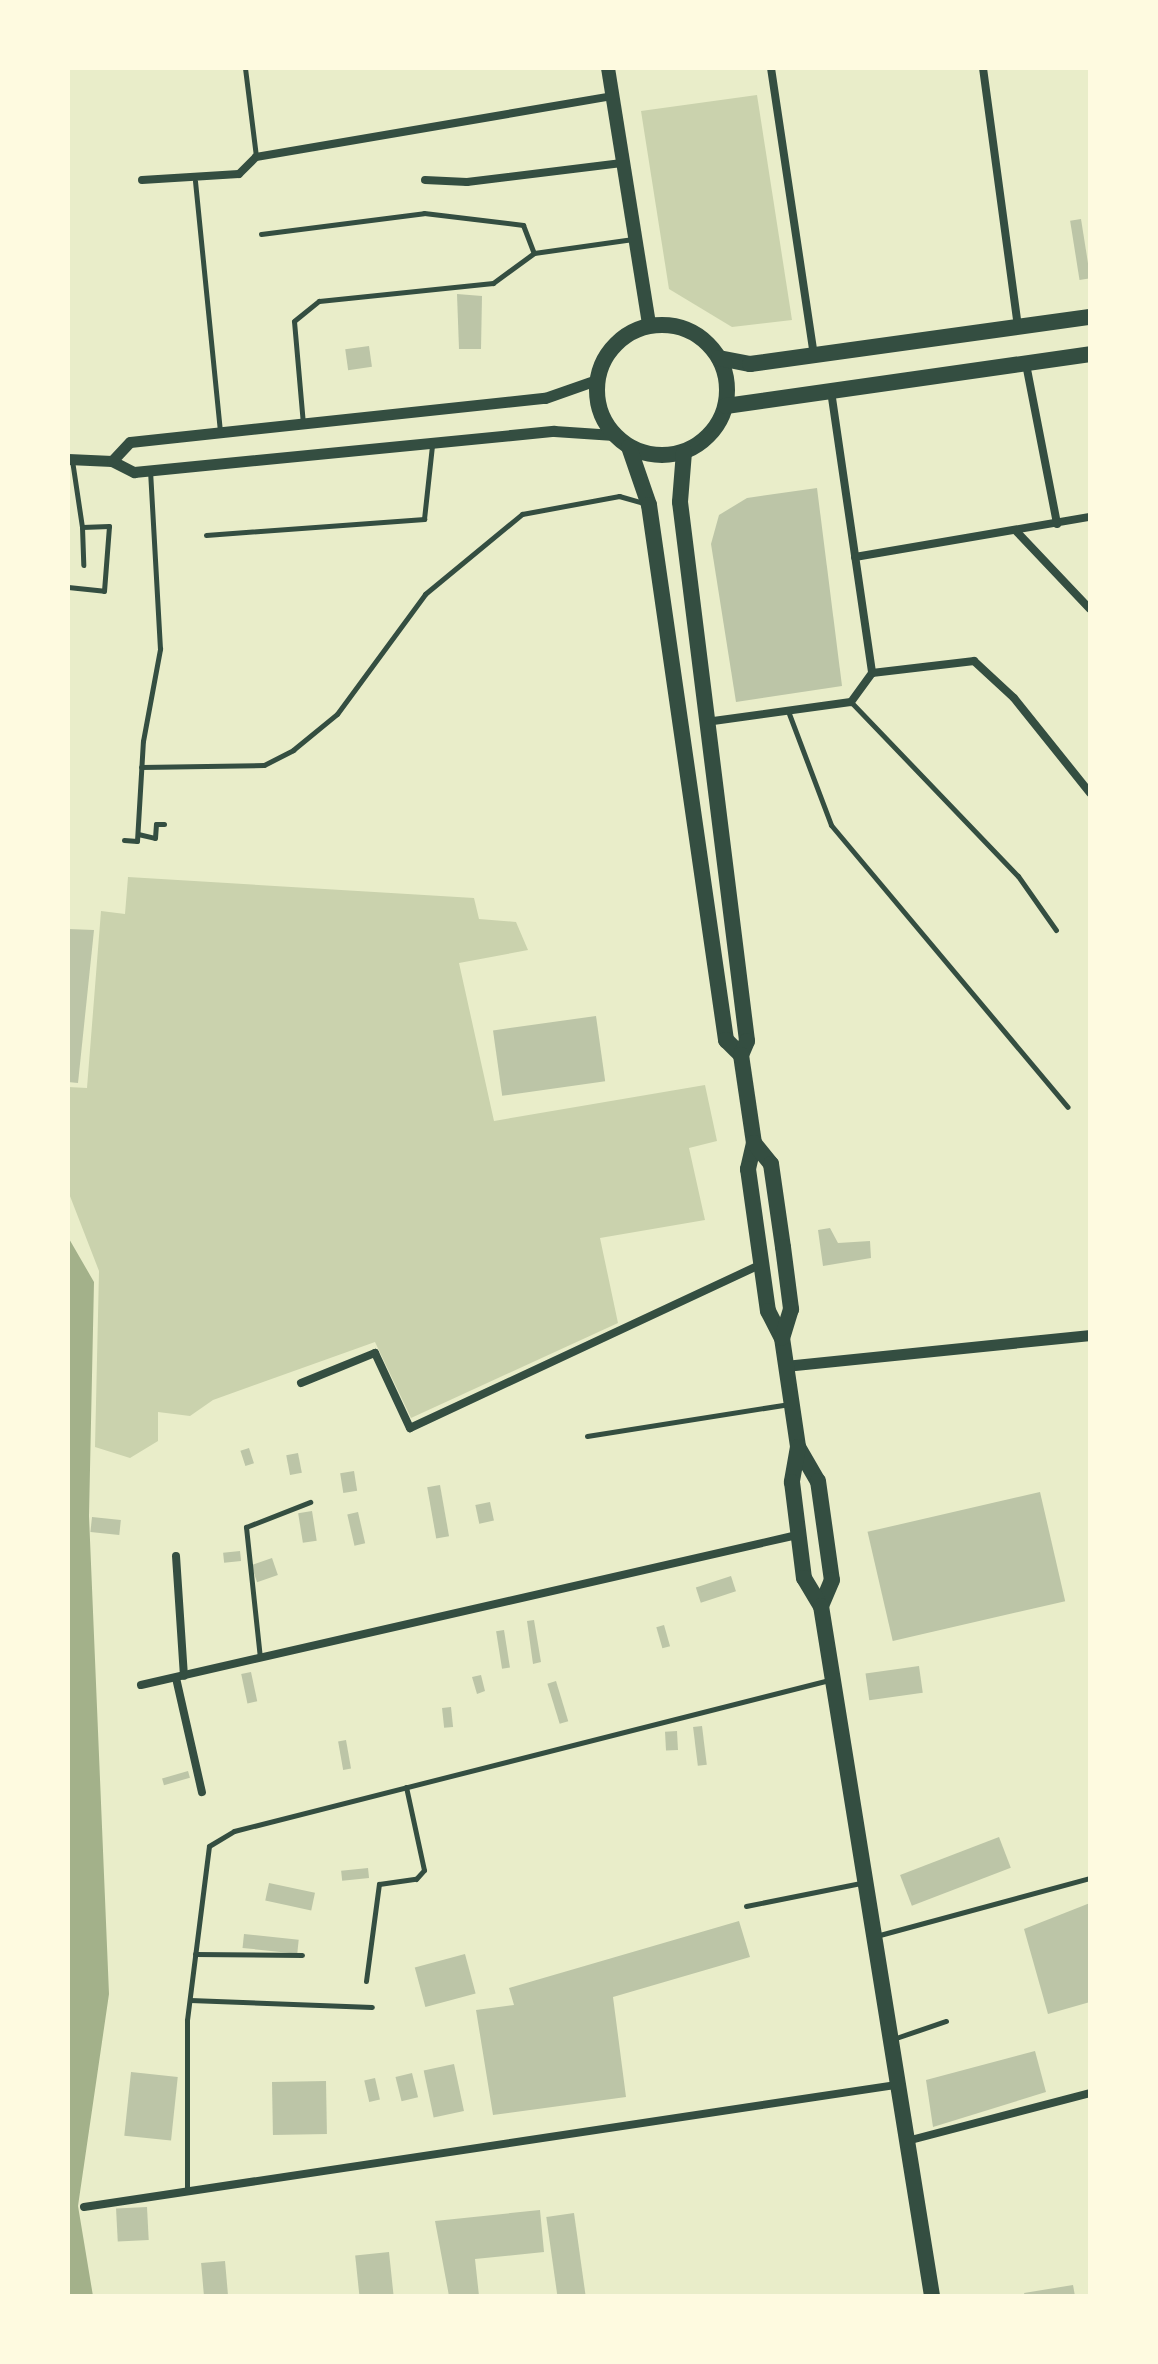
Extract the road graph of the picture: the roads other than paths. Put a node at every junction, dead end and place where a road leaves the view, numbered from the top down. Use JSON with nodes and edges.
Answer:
{"nodes":[{"id":1,"x":245,"y":68,"type":"edge"},
{"id":2,"x":609,"y":68,"type":"edge"},
{"id":3,"x":771,"y":68,"type":"edge"},
{"id":4,"x":983,"y":68,"type":"edge"},
{"id":5,"x":612,"y":96,"type":"junction"},
{"id":6,"x":256,"y":157,"type":"junction"},
{"id":7,"x":622,"y":163,"type":"junction"},
{"id":8,"x":142,"y":180,"type":"dead end"},
{"id":9,"x":425,"y":180,"type":"dead end"},
{"id":10,"x":195,"y":181,"type":"junction"},
{"id":11,"x":261,"y":234,"type":"dead end"},
{"id":12,"x":634,"y":239,"type":"junction"},
{"id":13,"x":534,"y":253,"type":"junction"},
{"id":14,"x":1090,"y":317,"type":"edge"},
{"id":15,"x":649,"y":325,"type":"junction"},
{"id":16,"x":1018,"y":327,"type":"junction"},
{"id":17,"x":1090,"y":354,"type":"edge"},
{"id":18,"x":814,"y":355,"type":"junction"},
{"id":19,"x":719,"y":358,"type":"junction"},
{"id":20,"x":1026,"y":363,"type":"junction"},
{"id":21,"x":596,"y":380,"type":"junction"},
{"id":22,"x":831,"y":391,"type":"junction"},
{"id":23,"x":726,"y":406,"type":"junction"},
{"id":24,"x":303,"y":426,"type":"junction"},
{"id":25,"x":221,"y":433,"type":"junction"},
{"id":26,"x":614,"y":435,"type":"junction"},
{"id":27,"x":432,"y":445,"type":"junction"},
{"id":28,"x":629,"y":447,"type":"junction"},
{"id":29,"x":684,"y":452,"type":"junction"},
{"id":30,"x":70,"y":460,"type":"edge"},
{"id":31,"x":112,"y":461,"type":"junction"},
{"id":32,"x":150,"y":470,"type":"junction"},
{"id":33,"x":649,"y":505,"type":"junction"},
{"id":34,"x":1090,"y":517,"type":"edge"},
{"id":35,"x":1057,"y":524,"type":"junction"},
{"id":36,"x":82,"y":527,"type":"junction"},
{"id":37,"x":1017,"y":532,"type":"junction"},
{"id":38,"x":206,"y":535,"type":"dead end"},
{"id":39,"x":855,"y":557,"type":"junction"},
{"id":40,"x":83,"y":565,"type":"dead end"},
{"id":41,"x":68,"y":587,"type":"edge"},
{"id":42,"x":1090,"y":609,"type":"edge"},
{"id":43,"x":872,"y":673,"type":"junction"},
{"id":44,"x":851,"y":702,"type":"junction"},
{"id":45,"x":787,"y":711,"type":"junction"},
{"id":46,"x":705,"y":722,"type":"junction"},
{"id":47,"x":141,"y":767,"type":"junction"},
{"id":48,"x":1090,"y":793,"type":"edge"},
{"id":49,"x":164,"y":824,"type":"dead end"},
{"id":50,"x":138,"y":834,"type":"junction"},
{"id":51,"x":124,"y":840,"type":"dead end"},
{"id":52,"x":1056,"y":930,"type":"dead end"},
{"id":53,"x":741,"y":1055,"type":"junction"},
{"id":54,"x":1068,"y":1107,"type":"dead end"},
{"id":55,"x":754,"y":1143,"type":"junction"},
{"id":56,"x":761,"y":1264,"type":"junction"},
{"id":57,"x":1090,"y":1335,"type":"edge"},
{"id":58,"x":782,"y":1338,"type":"junction"},
{"id":59,"x":785,"y":1366,"type":"junction"},
{"id":60,"x":301,"y":1383,"type":"dead end"},
{"id":61,"x":790,"y":1404,"type":"junction"},
{"id":62,"x":587,"y":1436,"type":"dead end"},
{"id":63,"x":798,"y":1447,"type":"junction"},
{"id":64,"x":310,"y":1502,"type":"dead end"},
{"id":65,"x":797,"y":1535,"type":"junction"},
{"id":66,"x":176,"y":1556,"type":"dead end"},
{"id":67,"x":821,"y":1606,"type":"junction"},
{"id":68,"x":260,"y":1659,"type":"junction"},
{"id":69,"x":180,"y":1677,"type":"junction"},
{"id":70,"x":832,"y":1679,"type":"junction"},
{"id":71,"x":141,"y":1685,"type":"dead end"},
{"id":72,"x":406,"y":1787,"type":"junction"},
{"id":73,"x":202,"y":1792,"type":"dead end"},
{"id":74,"x":1090,"y":1878,"type":"edge"},
{"id":75,"x":861,"y":1883,"type":"junction"},
{"id":76,"x":746,"y":1906,"type":"dead end"},
{"id":77,"x":871,"y":1938,"type":"junction"},
{"id":78,"x":195,"y":1954,"type":"junction"},
{"id":79,"x":302,"y":1955,"type":"dead end"},
{"id":80,"x":366,"y":1981,"type":"dead end"},
{"id":81,"x":190,"y":2000,"type":"junction"},
{"id":82,"x":372,"y":2007,"type":"dead end"},
{"id":83,"x":946,"y":2021,"type":"dead end"},
{"id":84,"x":888,"y":2041,"type":"junction"},
{"id":85,"x":895,"y":2085,"type":"junction"},
{"id":86,"x":1090,"y":2093,"type":"edge"},
{"id":87,"x":906,"y":2141,"type":"junction"},
{"id":88,"x":187,"y":2191,"type":"junction"},
{"id":89,"x":84,"y":2207,"type":"dead end"},
{"id":90,"x":932,"y":2296,"type":"edge"}],
"edges":[{"from":1,"to":6,"type":"lane"},
{"from":2,"to":5,"type":"main road"},
{"from":3,"to":18,"type":"street"},
{"from":4,"to":16,"type":"street"},
{"from":5,"to":6,"type":"street"},
{"from":5,"to":7,"type":"main road"},
{"from":6,"to":10,"type":"street"},
{"from":7,"to":9,"type":"street"},
{"from":7,"to":12,"type":"main road"},
{"from":8,"to":10,"type":"street"},
{"from":10,"to":25,"type":"lane"},
{"from":11,"to":13,"type":"lane"},
{"from":12,"to":13,"type":"lane"},
{"from":12,"to":15,"type":"main road"},
{"from":13,"to":24,"type":"lane"},
{"from":14,"to":16,"type":"highway"},
{"from":15,"to":19,"type":"highway"},
{"from":15,"to":21,"type":"highway"},
{"from":16,"to":18,"type":"highway"},
{"from":17,"to":20,"type":"highway"},
{"from":18,"to":19,"type":"highway"},
{"from":19,"to":23,"type":"highway"},
{"from":20,"to":22,"type":"highway"},
{"from":20,"to":35,"type":"street"},
{"from":21,"to":24,"type":"street"},
{"from":21,"to":26,"type":"highway"},
{"from":22,"to":23,"type":"highway"},
{"from":22,"to":39,"type":"street"},
{"from":23,"to":29,"type":"highway"},
{"from":24,"to":25,"type":"street"},
{"from":25,"to":31,"type":"street"},
{"from":26,"to":27,"type":"street"},
{"from":26,"to":28,"type":"highway"},
{"from":27,"to":32,"type":"street"},
{"from":27,"to":38,"type":"lane"},
{"from":28,"to":29,"type":"highway"},
{"from":28,"to":33,"type":"highway"},
{"from":29,"to":46,"type":"highway"},
{"from":30,"to":31,"type":"street"},
{"from":30,"to":36,"type":"lane"},
{"from":31,"to":32,"type":"street"},
{"from":32,"to":47,"type":"lane"},
{"from":33,"to":47,"type":"lane"},
{"from":33,"to":53,"type":"highway"},
{"from":34,"to":35,"type":"street"},
{"from":35,"to":37,"type":"street"},
{"from":36,"to":40,"type":"lane"},
{"from":36,"to":41,"type":"lane"},
{"from":37,"to":39,"type":"street"},
{"from":37,"to":42,"type":"street"},
{"from":39,"to":43,"type":"street"},
{"from":43,"to":44,"type":"street"},
{"from":43,"to":48,"type":"street"},
{"from":44,"to":45,"type":"street"},
{"from":44,"to":52,"type":"lane"},
{"from":45,"to":46,"type":"street"},
{"from":45,"to":54,"type":"lane"},
{"from":46,"to":53,"type":"highway"},
{"from":47,"to":50,"type":"lane"},
{"from":49,"to":50,"type":"lane"},
{"from":50,"to":51,"type":"lane"},
{"from":53,"to":55,"type":"highway"},
{"from":55,"to":56,"type":"highway"},
{"from":55,"to":58,"type":"highway"},
{"from":56,"to":58,"type":"highway"},
{"from":56,"to":60,"type":"street"},
{"from":57,"to":59,"type":"street"},
{"from":58,"to":59,"type":"highway"},
{"from":59,"to":61,"type":"highway"},
{"from":61,"to":62,"type":"lane"},
{"from":61,"to":63,"type":"highway"},
{"from":63,"to":65,"type":"highway"},
{"from":63,"to":67,"type":"highway"},
{"from":64,"to":68,"type":"lane"},
{"from":65,"to":67,"type":"highway"},
{"from":65,"to":68,"type":"street"},
{"from":66,"to":69,"type":"street"},
{"from":67,"to":70,"type":"highway"},
{"from":68,"to":69,"type":"street"},
{"from":69,"to":71,"type":"street"},
{"from":69,"to":73,"type":"street"},
{"from":70,"to":72,"type":"lane"},
{"from":70,"to":75,"type":"highway"},
{"from":72,"to":78,"type":"lane"},
{"from":72,"to":80,"type":"lane"},
{"from":74,"to":77,"type":"lane"},
{"from":75,"to":76,"type":"lane"},
{"from":75,"to":77,"type":"highway"},
{"from":77,"to":84,"type":"highway"},
{"from":78,"to":79,"type":"lane"},
{"from":78,"to":81,"type":"lane"},
{"from":81,"to":82,"type":"lane"},
{"from":81,"to":88,"type":"lane"},
{"from":83,"to":84,"type":"lane"},
{"from":84,"to":85,"type":"highway"},
{"from":85,"to":87,"type":"highway"},
{"from":85,"to":88,"type":"street"},
{"from":86,"to":87,"type":"street"},
{"from":87,"to":90,"type":"highway"},
{"from":88,"to":89,"type":"street"}]}
